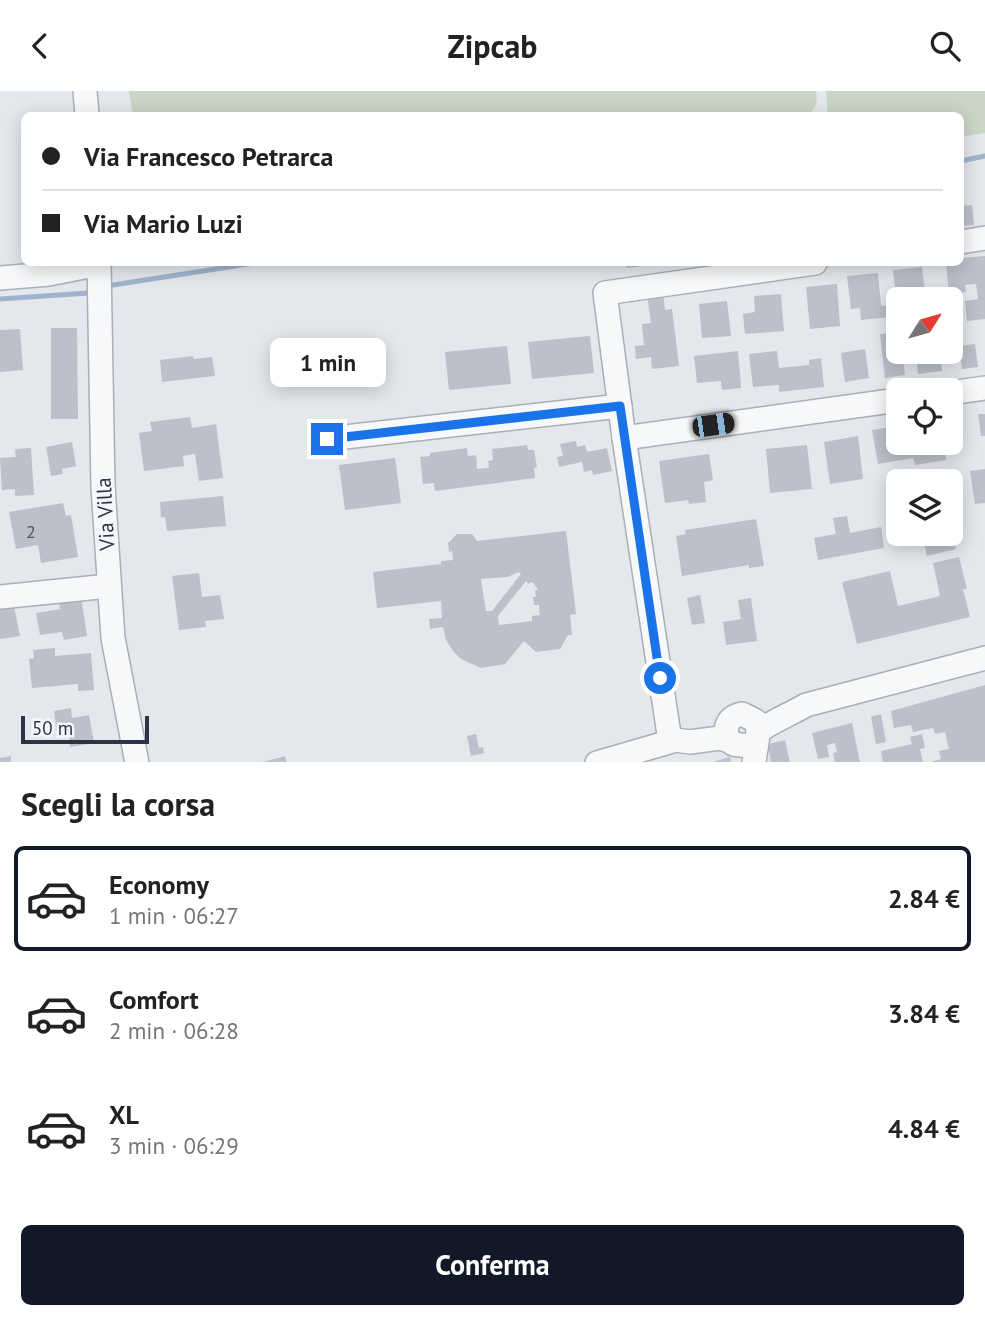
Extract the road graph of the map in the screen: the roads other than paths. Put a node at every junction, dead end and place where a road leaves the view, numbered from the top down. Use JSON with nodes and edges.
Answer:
{"nodes":[{"id":1,"x":85,"y":91,"type":"edge"},
{"id":2,"x":87,"y":112,"type":"edge"},
{"id":3,"x":985,"y":238,"type":"edge"},
{"id":4,"x":964,"y":242,"type":"edge"},
{"id":5,"x":85,"y":266,"type":"edge"},
{"id":6,"x":99,"y":266,"type":"edge"},
{"id":7,"x":795,"y":266,"type":"edge"},
{"id":8,"x":0,"y":278,"type":"edge"},
{"id":9,"x":985,"y":388,"type":"edge"},
{"id":10,"x":963,"y":391,"type":"edge"},
{"id":11,"x":886,"y":402,"type":"edge"},
{"id":12,"x":620,"y":406,"type":"junction"},
{"id":13,"x":624,"y":438,"type":"junction"},
{"id":14,"x":327,"y":439,"type":"dead end"},
{"id":15,"x":110,"y":586,"type":"junction"},
{"id":16,"x":0,"y":597,"type":"edge"},
{"id":17,"x":985,"y":658,"type":"edge"},
{"id":18,"x":745,"y":739,"type":"edge"},
{"id":19,"x":673,"y":741,"type":"junction"},
{"id":20,"x":137,"y":762,"type":"edge"},
{"id":21,"x":597,"y":762,"type":"edge"}],
"edges":[{"from":1,"to":2,"type":"street"},
{"from":3,"to":4,"type":"street"},
{"from":5,"to":8,"type":"street"},
{"from":6,"to":15,"type":"street","name":"Via Villa"},
{"from":7,"to":12,"type":"street"},
{"from":9,"to":10,"type":"street"},
{"from":11,"to":13,"type":"street"},
{"from":12,"to":13,"type":"street"},
{"from":12,"to":14,"type":"street"},
{"from":13,"to":19,"type":"street"},
{"from":15,"to":16,"type":"street"},
{"from":15,"to":20,"type":"street","name":"Via Villa"},
{"from":17,"to":18,"type":"street"},
{"from":18,"to":19,"type":"street"},
{"from":19,"to":21,"type":"street"}]}
